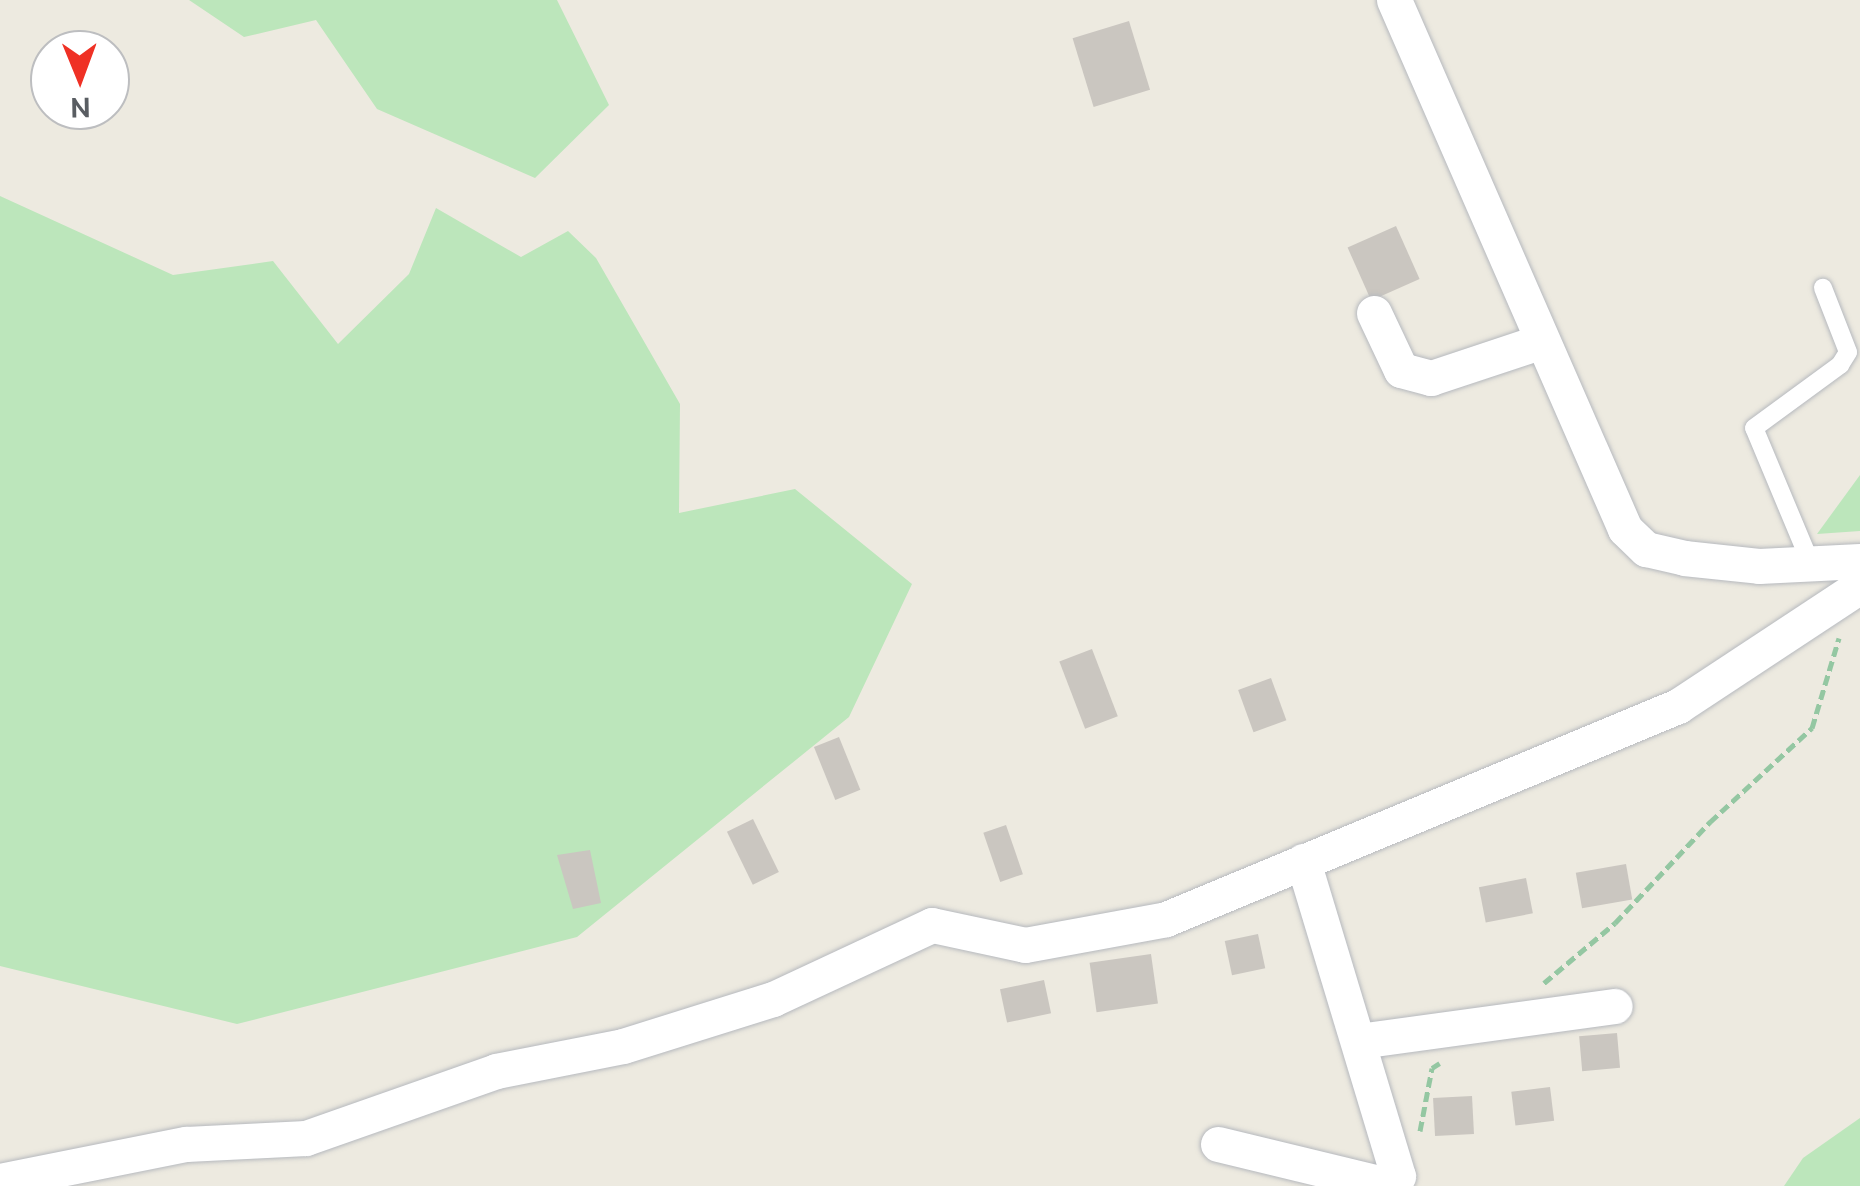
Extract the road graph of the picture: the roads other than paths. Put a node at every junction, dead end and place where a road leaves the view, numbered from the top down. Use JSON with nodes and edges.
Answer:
{"nodes":[{"id":1,"x":1394,"y":0,"type":"edge"},
{"id":2,"x":1823,"y":288,"type":"dead end"},
{"id":3,"x":1374,"y":313,"type":"dead end"},
{"id":4,"x":1542,"y":341,"type":"junction"},
{"id":5,"x":1812,"y":564,"type":"junction"},
{"id":6,"x":1858,"y":579,"type":"edge"},
{"id":7,"x":1303,"y":861,"type":"junction"},
{"id":8,"x":1615,"y":1006,"type":"dead end"},
{"id":9,"x":1359,"y":1041,"type":"junction"},
{"id":10,"x":1218,"y":1144,"type":"dead end"},
{"id":11,"x":0,"y":1182,"type":"edge"}],
"edges":[{"from":1,"to":4,"type":"street"},
{"from":2,"to":5,"type":"lane"},
{"from":3,"to":4,"type":"street"},
{"from":4,"to":5,"type":"street"},
{"from":5,"to":6,"type":"street"},
{"from":6,"to":7,"type":"street"},
{"from":7,"to":9,"type":"street"},
{"from":7,"to":11,"type":"street"},
{"from":8,"to":9,"type":"street"},
{"from":9,"to":10,"type":"street"}]}
